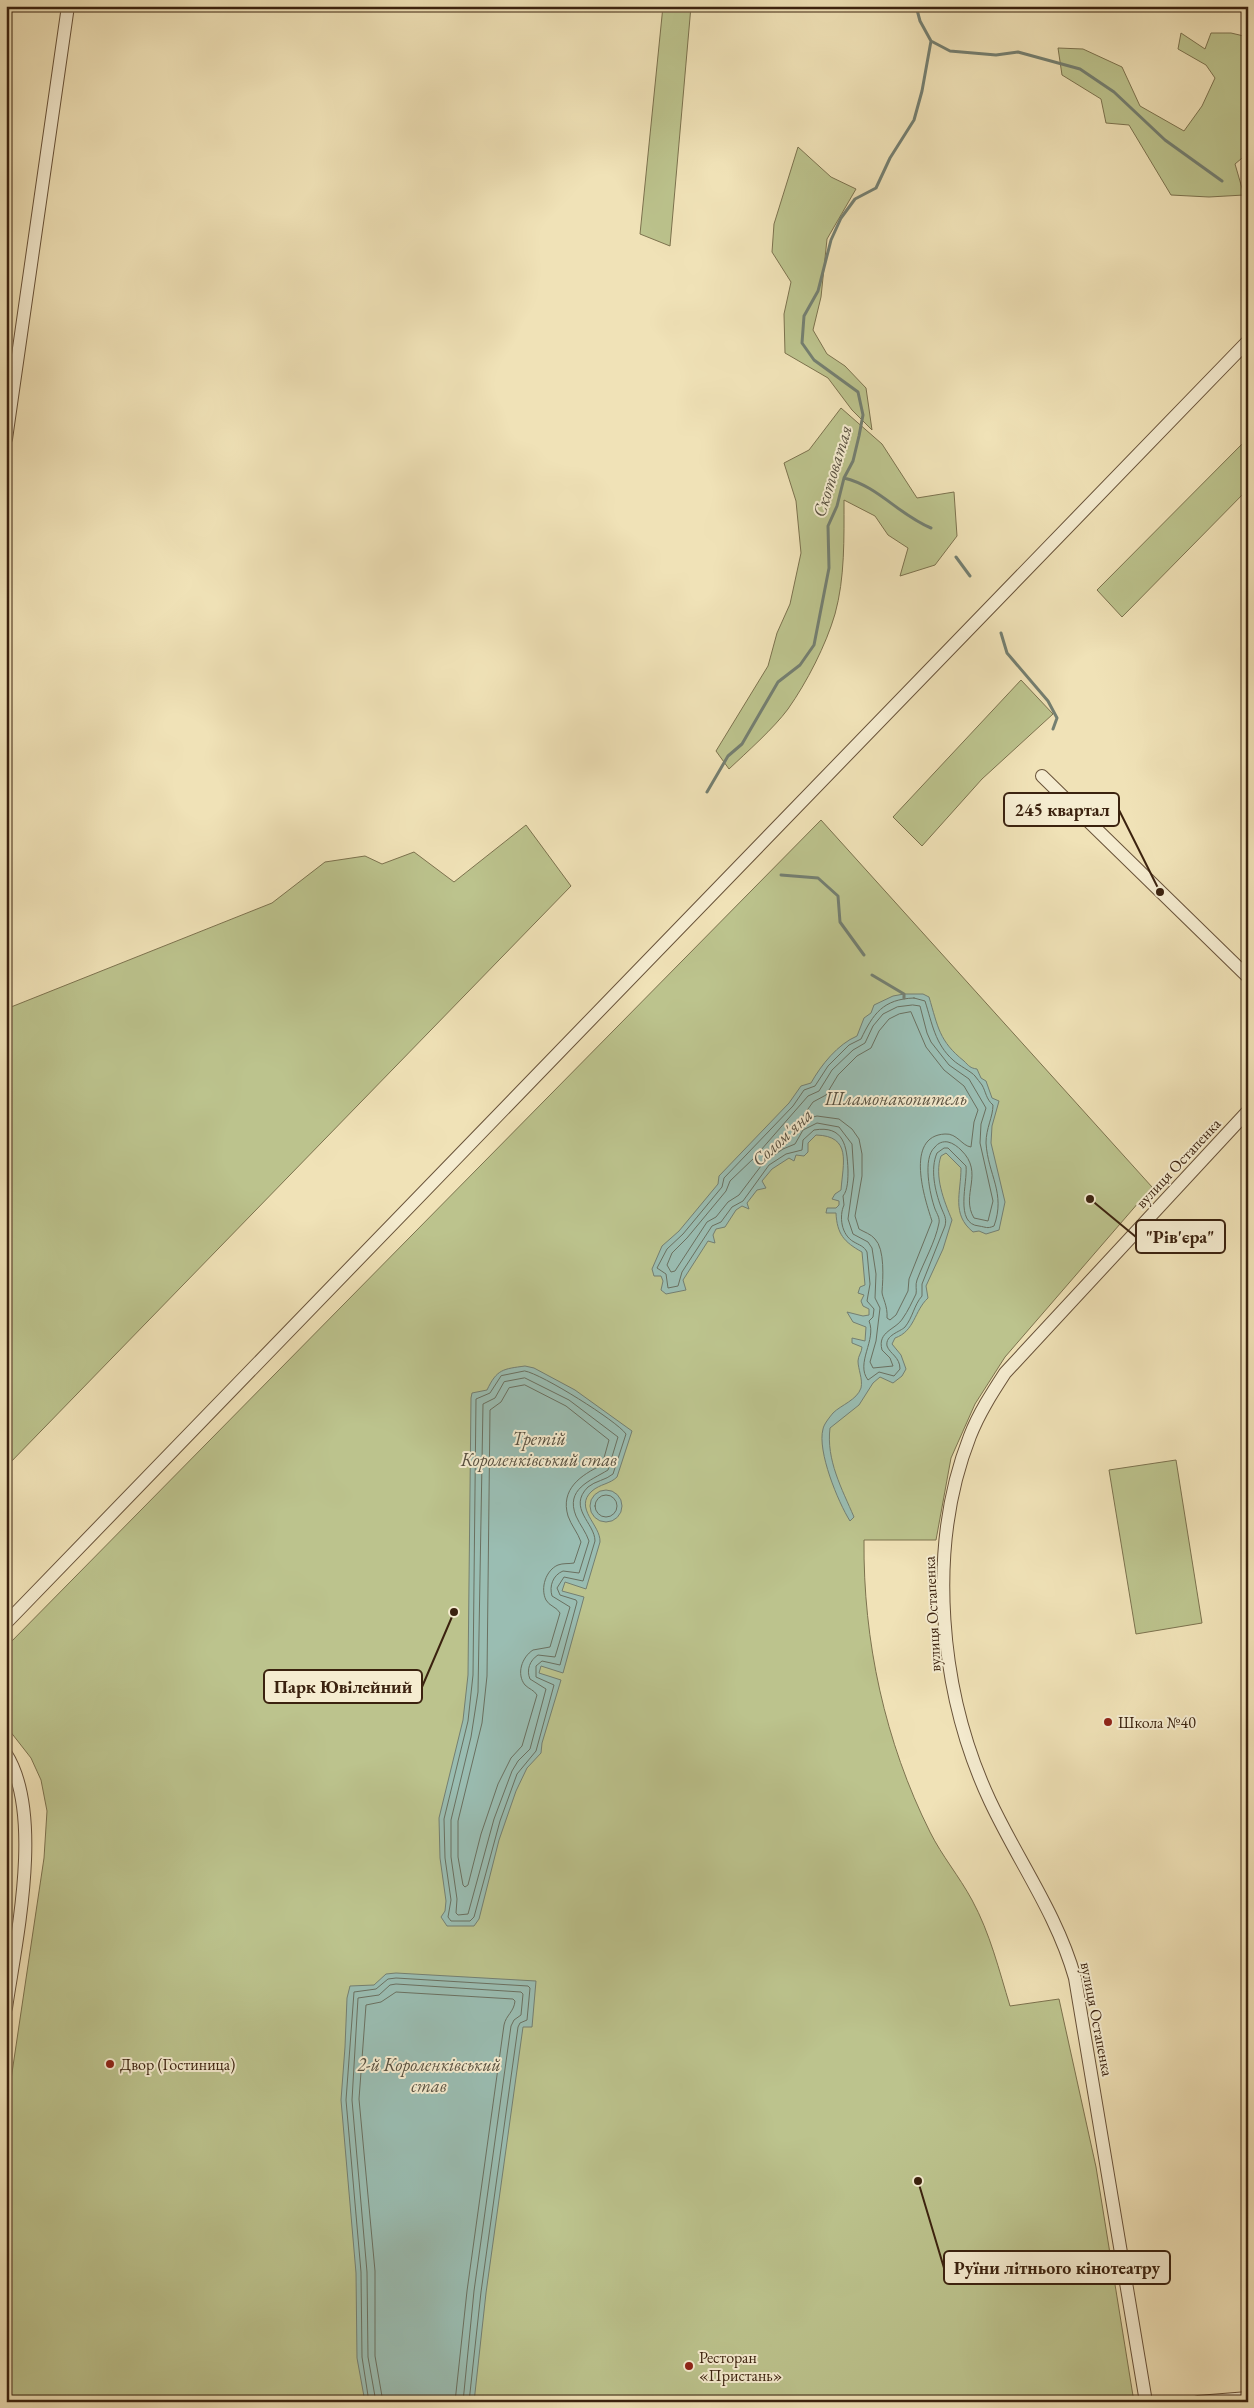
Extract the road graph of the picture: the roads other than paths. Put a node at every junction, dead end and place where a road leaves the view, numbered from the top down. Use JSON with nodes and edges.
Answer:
{"nodes":[{"id":1,"x":68,"y":6,"type":"edge"},
{"id":2,"x":1248,"y":341,"type":"edge"},
{"id":3,"x":6,"y":439,"type":"edge"},
{"id":4,"x":1042,"y":776,"type":"dead end"},
{"id":5,"x":1248,"y":977,"type":"edge"},
{"id":6,"x":1248,"y":1111,"type":"edge"},
{"id":7,"x":6,"y":1623,"type":"edge"},
{"id":8,"x":6,"y":1754,"type":"edge"},
{"id":9,"x":6,"y":2008,"type":"edge"},
{"id":10,"x":1248,"y":2398,"type":"edge"},
{"id":11,"x":1146,"y":2402,"type":"edge"},
{"id":12,"x":1198,"y":2402,"type":"edge"}],
"edges":[{"from":1,"to":3,"type":"street"},
{"from":2,"to":7,"type":"street"},
{"from":4,"to":5,"type":"street"},
{"from":6,"to":11,"type":"street","name":"вулиця Остапенка"},
{"from":8,"to":9,"type":"street"},
{"from":10,"to":12,"type":"street"}]}
